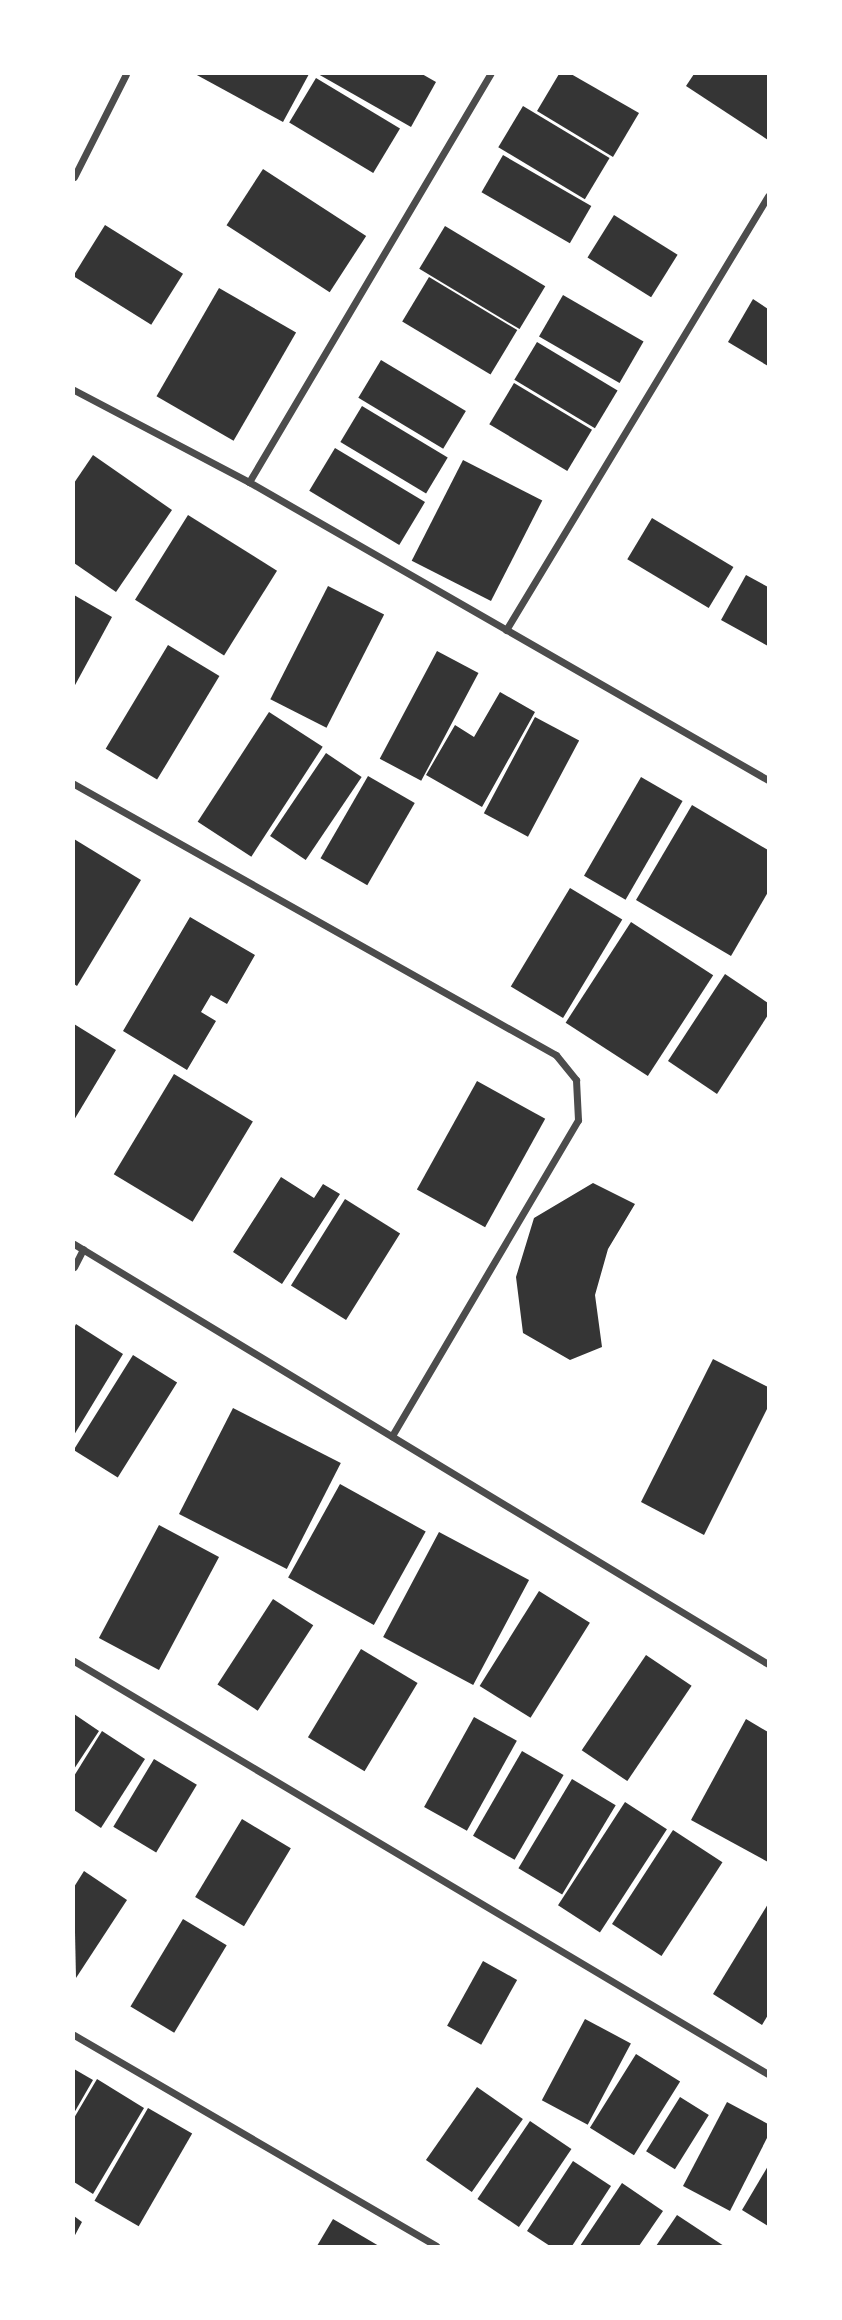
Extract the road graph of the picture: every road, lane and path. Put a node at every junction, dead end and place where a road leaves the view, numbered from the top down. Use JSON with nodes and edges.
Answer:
{"nodes":[{"id":1,"x":126,"y":74,"type":"edge"},
{"id":2,"x":490,"y":74,"type":"edge"},
{"id":3,"x":74,"y":177,"type":"edge"},
{"id":4,"x":768,"y":196,"type":"edge"},
{"id":5,"x":74,"y":390,"type":"edge"},
{"id":6,"x":249,"y":482,"type":"junction"},
{"id":7,"x":506,"y":630,"type":"junction"},
{"id":8,"x":768,"y":780,"type":"edge"},
{"id":9,"x":74,"y":784,"type":"edge"},
{"id":10,"x":74,"y":1244,"type":"edge"},
{"id":11,"x":83,"y":1249,"type":"junction"},
{"id":12,"x":74,"y":1266,"type":"edge"},
{"id":13,"x":392,"y":1436,"type":"junction"},
{"id":14,"x":74,"y":1661,"type":"edge"},
{"id":15,"x":768,"y":1664,"type":"edge"},
{"id":16,"x":74,"y":2035,"type":"edge"},
{"id":17,"x":768,"y":2074,"type":"edge"},
{"id":18,"x":436,"y":2246,"type":"edge"}],
"edges":[{"from":1,"to":3,"type":"street"},
{"from":2,"to":6,"type":"street"},
{"from":4,"to":7,"type":"street"},
{"from":5,"to":6,"type":"street"},
{"from":6,"to":7,"type":"street"},
{"from":7,"to":8,"type":"street"},
{"from":9,"to":13,"type":"street"},
{"from":10,"to":11,"type":"street"},
{"from":11,"to":12,"type":"street"},
{"from":11,"to":13,"type":"street"},
{"from":13,"to":15,"type":"street"},
{"from":14,"to":17,"type":"street"},
{"from":16,"to":18,"type":"street"}]}
